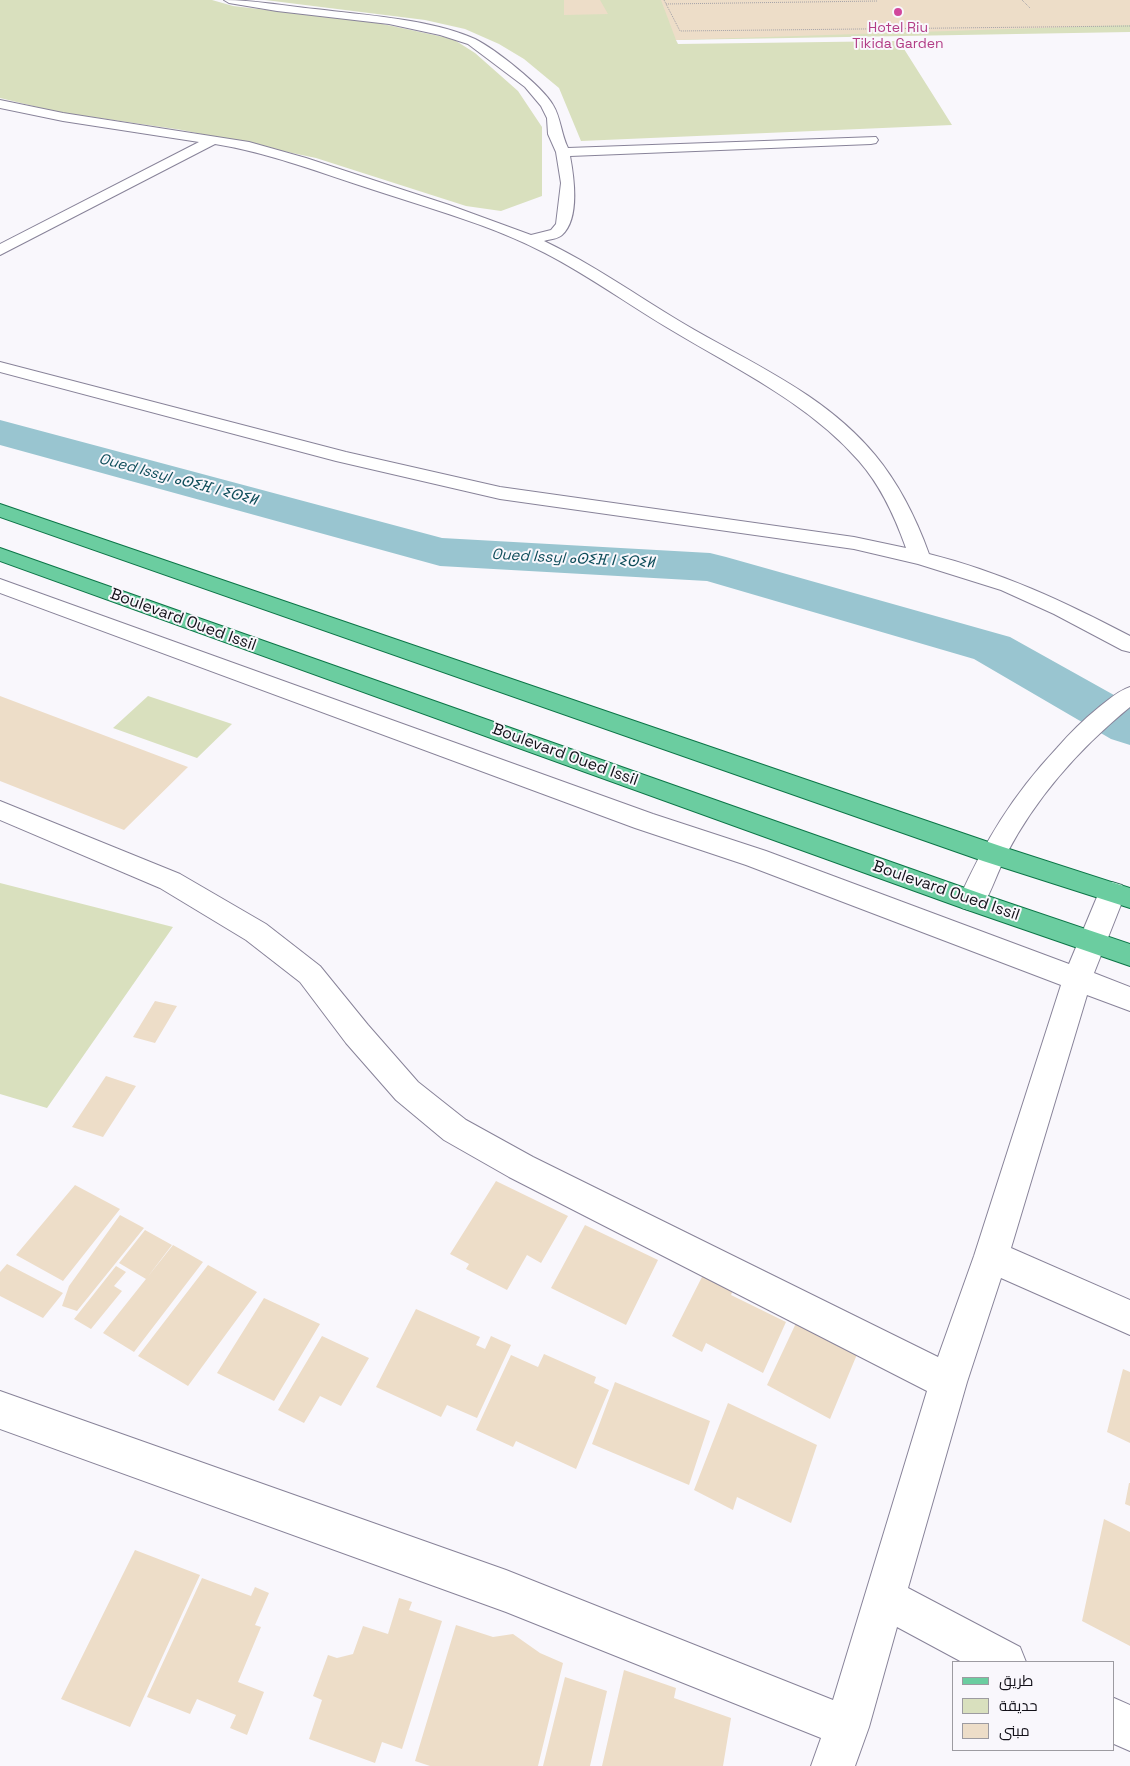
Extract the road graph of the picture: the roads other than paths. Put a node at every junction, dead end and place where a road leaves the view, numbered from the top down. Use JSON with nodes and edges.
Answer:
{"nodes":[{"id":1,"x":229,"y":0,"type":"edge"},
{"id":2,"x":0,"y":104,"type":"edge"},
{"id":3,"x":212,"y":140,"type":"junction"},
{"id":4,"x":871,"y":140,"type":"dead end"},
{"id":5,"x":563,"y":152,"type":"junction"},
{"id":6,"x":531,"y":240,"type":"junction"},
{"id":7,"x":0,"y":250,"type":"edge"},
{"id":8,"x":0,"y":367,"type":"edge"},
{"id":9,"x":0,"y":510,"type":"edge"},
{"id":10,"x":0,"y":554,"type":"edge"},
{"id":11,"x":920,"y":558,"type":"junction"},
{"id":12,"x":0,"y":586,"type":"edge"},
{"id":13,"x":1130,"y":645,"type":"edge"},
{"id":14,"x":1130,"y":695,"type":"edge"},
{"id":15,"x":0,"y":810,"type":"edge"},
{"id":16,"x":993,"y":854,"type":"junction"},
{"id":17,"x":1121,"y":895,"type":"edge"},
{"id":18,"x":972,"y":901,"type":"junction"},
{"id":19,"x":1092,"y":941,"type":"junction"},
{"id":20,"x":1130,"y":955,"type":"edge"},
{"id":21,"x":1077,"y":980,"type":"junction"},
{"id":22,"x":1130,"y":1000,"type":"edge"},
{"id":23,"x":991,"y":1256,"type":"junction"},
{"id":24,"x":1130,"y":1318,"type":"edge"},
{"id":25,"x":948,"y":1382,"type":"junction"},
{"id":26,"x":0,"y":1410,"type":"edge"},
{"id":27,"x":885,"y":1598,"type":"junction"},
{"id":28,"x":1004,"y":1661,"type":"edge"},
{"id":29,"x":1115,"y":1721,"type":"edge"},
{"id":30,"x":847,"y":1727,"type":"junction"},
{"id":31,"x":1130,"y":1729,"type":"edge"},
{"id":32,"x":833,"y":1766,"type":"edge"}],
"edges":[{"from":1,"to":5,"type":"street"},
{"from":2,"to":3,"type":"street"},
{"from":3,"to":6,"type":"street"},
{"from":3,"to":7,"type":"street"},
{"from":4,"to":5,"type":"street"},
{"from":5,"to":6,"type":"street"},
{"from":6,"to":11,"type":"street"},
{"from":8,"to":11,"type":"street"},
{"from":9,"to":16,"type":"main road"},
{"from":10,"to":18,"type":"main road","name":"Boulevard Oued Issil"},
{"from":11,"to":13,"type":"street"},
{"from":12,"to":21,"type":"street"},
{"from":14,"to":16,"type":"street"},
{"from":15,"to":25,"type":"street"},
{"from":16,"to":17,"type":"main road"},
{"from":16,"to":18,"type":"street"},
{"from":17,"to":19,"type":"street"},
{"from":18,"to":19,"type":"main road","name":"Boulevard Oued Issil"},
{"from":19,"to":20,"type":"main road","name":"Boulevard Oued Issil"},
{"from":19,"to":21,"type":"street"},
{"from":21,"to":22,"type":"street"},
{"from":21,"to":23,"type":"street"},
{"from":23,"to":24,"type":"street"},
{"from":23,"to":25,"type":"street"},
{"from":25,"to":27,"type":"street"},
{"from":26,"to":30,"type":"street"},
{"from":27,"to":28,"type":"street"},
{"from":27,"to":30,"type":"street"},
{"from":29,"to":31,"type":"street"},
{"from":30,"to":32,"type":"street"}]}
